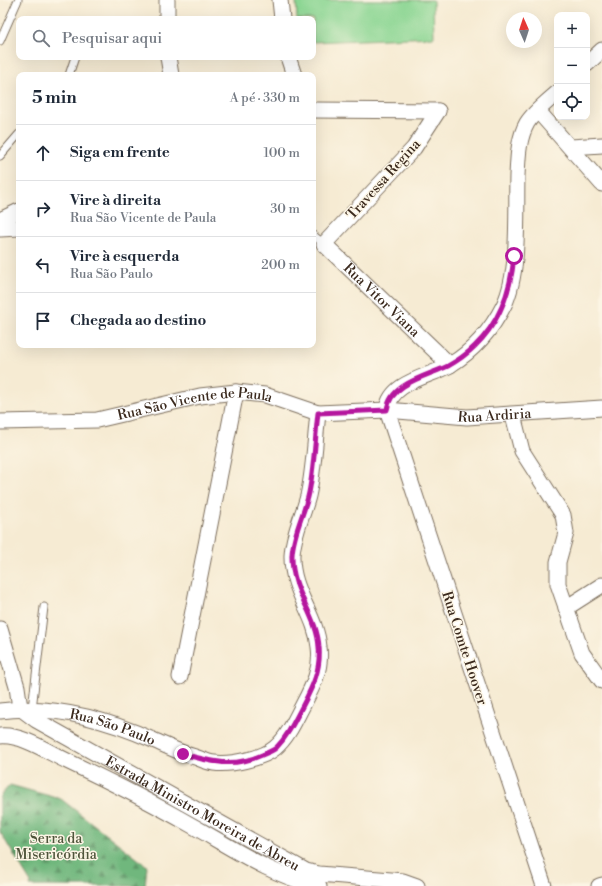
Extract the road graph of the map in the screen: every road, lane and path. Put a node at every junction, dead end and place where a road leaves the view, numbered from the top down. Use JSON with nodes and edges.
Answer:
{"nodes":[{"id":1,"x":18,"y":0,"type":"edge"},
{"id":2,"x":167,"y":0,"type":"edge"},
{"id":3,"x":280,"y":0,"type":"edge"},
{"id":4,"x":167,"y":16,"type":"edge"},
{"id":5,"x":282,"y":16,"type":"edge"},
{"id":6,"x":0,"y":41,"type":"edge"},
{"id":7,"x":602,"y":50,"type":"edge"},
{"id":8,"x":74,"y":60,"type":"edge"},
{"id":9,"x":168,"y":60,"type":"edge"},
{"id":10,"x":289,"y":60,"type":"edge"},
{"id":11,"x":590,"y":61,"type":"edge"},
{"id":12,"x":70,"y":72,"type":"edge"},
{"id":13,"x":170,"y":72,"type":"edge"},
{"id":14,"x":293,"y":72,"type":"edge"},
{"id":15,"x":554,"y":96,"type":"edge"},
{"id":16,"x":316,"y":110,"type":"edge"},
{"id":17,"x":538,"y":111,"type":"junction"},
{"id":18,"x":16,"y":137,"type":"edge"},
{"id":19,"x":602,"y":145,"type":"edge"},
{"id":20,"x":571,"y":147,"type":"junction"},
{"id":21,"x":0,"y":156,"type":"edge"},
{"id":22,"x":602,"y":184,"type":"edge"},
{"id":23,"x":16,"y":212,"type":"edge"},
{"id":24,"x":0,"y":220,"type":"edge"},
{"id":25,"x":16,"y":228,"type":"edge"},
{"id":26,"x":0,"y":229,"type":"edge"},
{"id":27,"x":319,"y":240,"type":"edge"},
{"id":28,"x":450,"y":365,"type":"junction"},
{"id":29,"x":236,"y":392,"type":"junction"},
{"id":30,"x":602,"y":408,"type":"edge"},
{"id":31,"x":387,"y":410,"type":"junction"},
{"id":32,"x":318,"y":413,"type":"junction"},
{"id":33,"x":513,"y":415,"type":"junction"},
{"id":34,"x":0,"y":422,"type":"edge"},
{"id":35,"x":602,"y":585,"type":"edge"},
{"id":36,"x":44,"y":607,"type":"dead end"},
{"id":37,"x":566,"y":608,"type":"junction"},
{"id":38,"x":0,"y":629,"type":"edge"},
{"id":39,"x":180,"y":677,"type":"dead end"},
{"id":40,"x":602,"y":681,"type":"edge"},
{"id":41,"x":26,"y":709,"type":"junction"},
{"id":42,"x":0,"y":711,"type":"edge"},
{"id":43,"x":0,"y":736,"type":"edge"},
{"id":44,"x":602,"y":885,"type":"edge"},
{"id":45,"x":319,"y":886,"type":"edge"},
{"id":46,"x":417,"y":886,"type":"edge"},
{"id":47,"x":544,"y":886,"type":"edge"},
{"id":48,"x":599,"y":886,"type":"edge"}],
"edges":[{"from":1,"to":6,"type":"lane"},
{"from":2,"to":4,"type":"street"},
{"from":3,"to":5,"type":"street"},
{"from":7,"to":11,"type":"street"},
{"from":8,"to":12,"type":"lane"},
{"from":9,"to":13,"type":"street"},
{"from":10,"to":14,"type":"street"},
{"from":15,"to":17,"type":"street"},
{"from":16,"to":27,"type":"street","name":"Travessa Regina"},
{"from":17,"to":20,"type":"street"},
{"from":17,"to":28,"type":"street"},
{"from":18,"to":21,"type":"lane"},
{"from":19,"to":20,"type":"street"},
{"from":20,"to":22,"type":"street"},
{"from":23,"to":24,"type":"street"},
{"from":25,"to":26,"type":"street"},
{"from":27,"to":28,"type":"street","name":"Rua Vitor Viana"},
{"from":28,"to":31,"type":"street"},
{"from":29,"to":32,"type":"street","name":"Rua São Vicente de Paula"},
{"from":29,"to":34,"type":"street","name":"Rua São Vicente de Paula"},
{"from":29,"to":39,"type":"street"},
{"from":30,"to":33,"type":"street","name":"Rua Ardiria"},
{"from":31,"to":32,"type":"street","name":"Rua São Vicente de Paula"},
{"from":31,"to":33,"type":"street","name":"Rua Ardiria"},
{"from":31,"to":47,"type":"street","name":"Rua Comte Hoover"},
{"from":32,"to":41,"type":"street","name":"Rua São Paulo"},
{"from":33,"to":37,"type":"street"},
{"from":35,"to":37,"type":"street"},
{"from":36,"to":41,"type":"lane"},
{"from":37,"to":40,"type":"street"},
{"from":38,"to":41,"type":"street"},
{"from":41,"to":42,"type":"street"},
{"from":41,"to":46,"type":"street","name":"Estrada Ministro Moreira de Abreu"},
{"from":43,"to":45,"type":"street"},
{"from":44,"to":48,"type":"street"}]}
